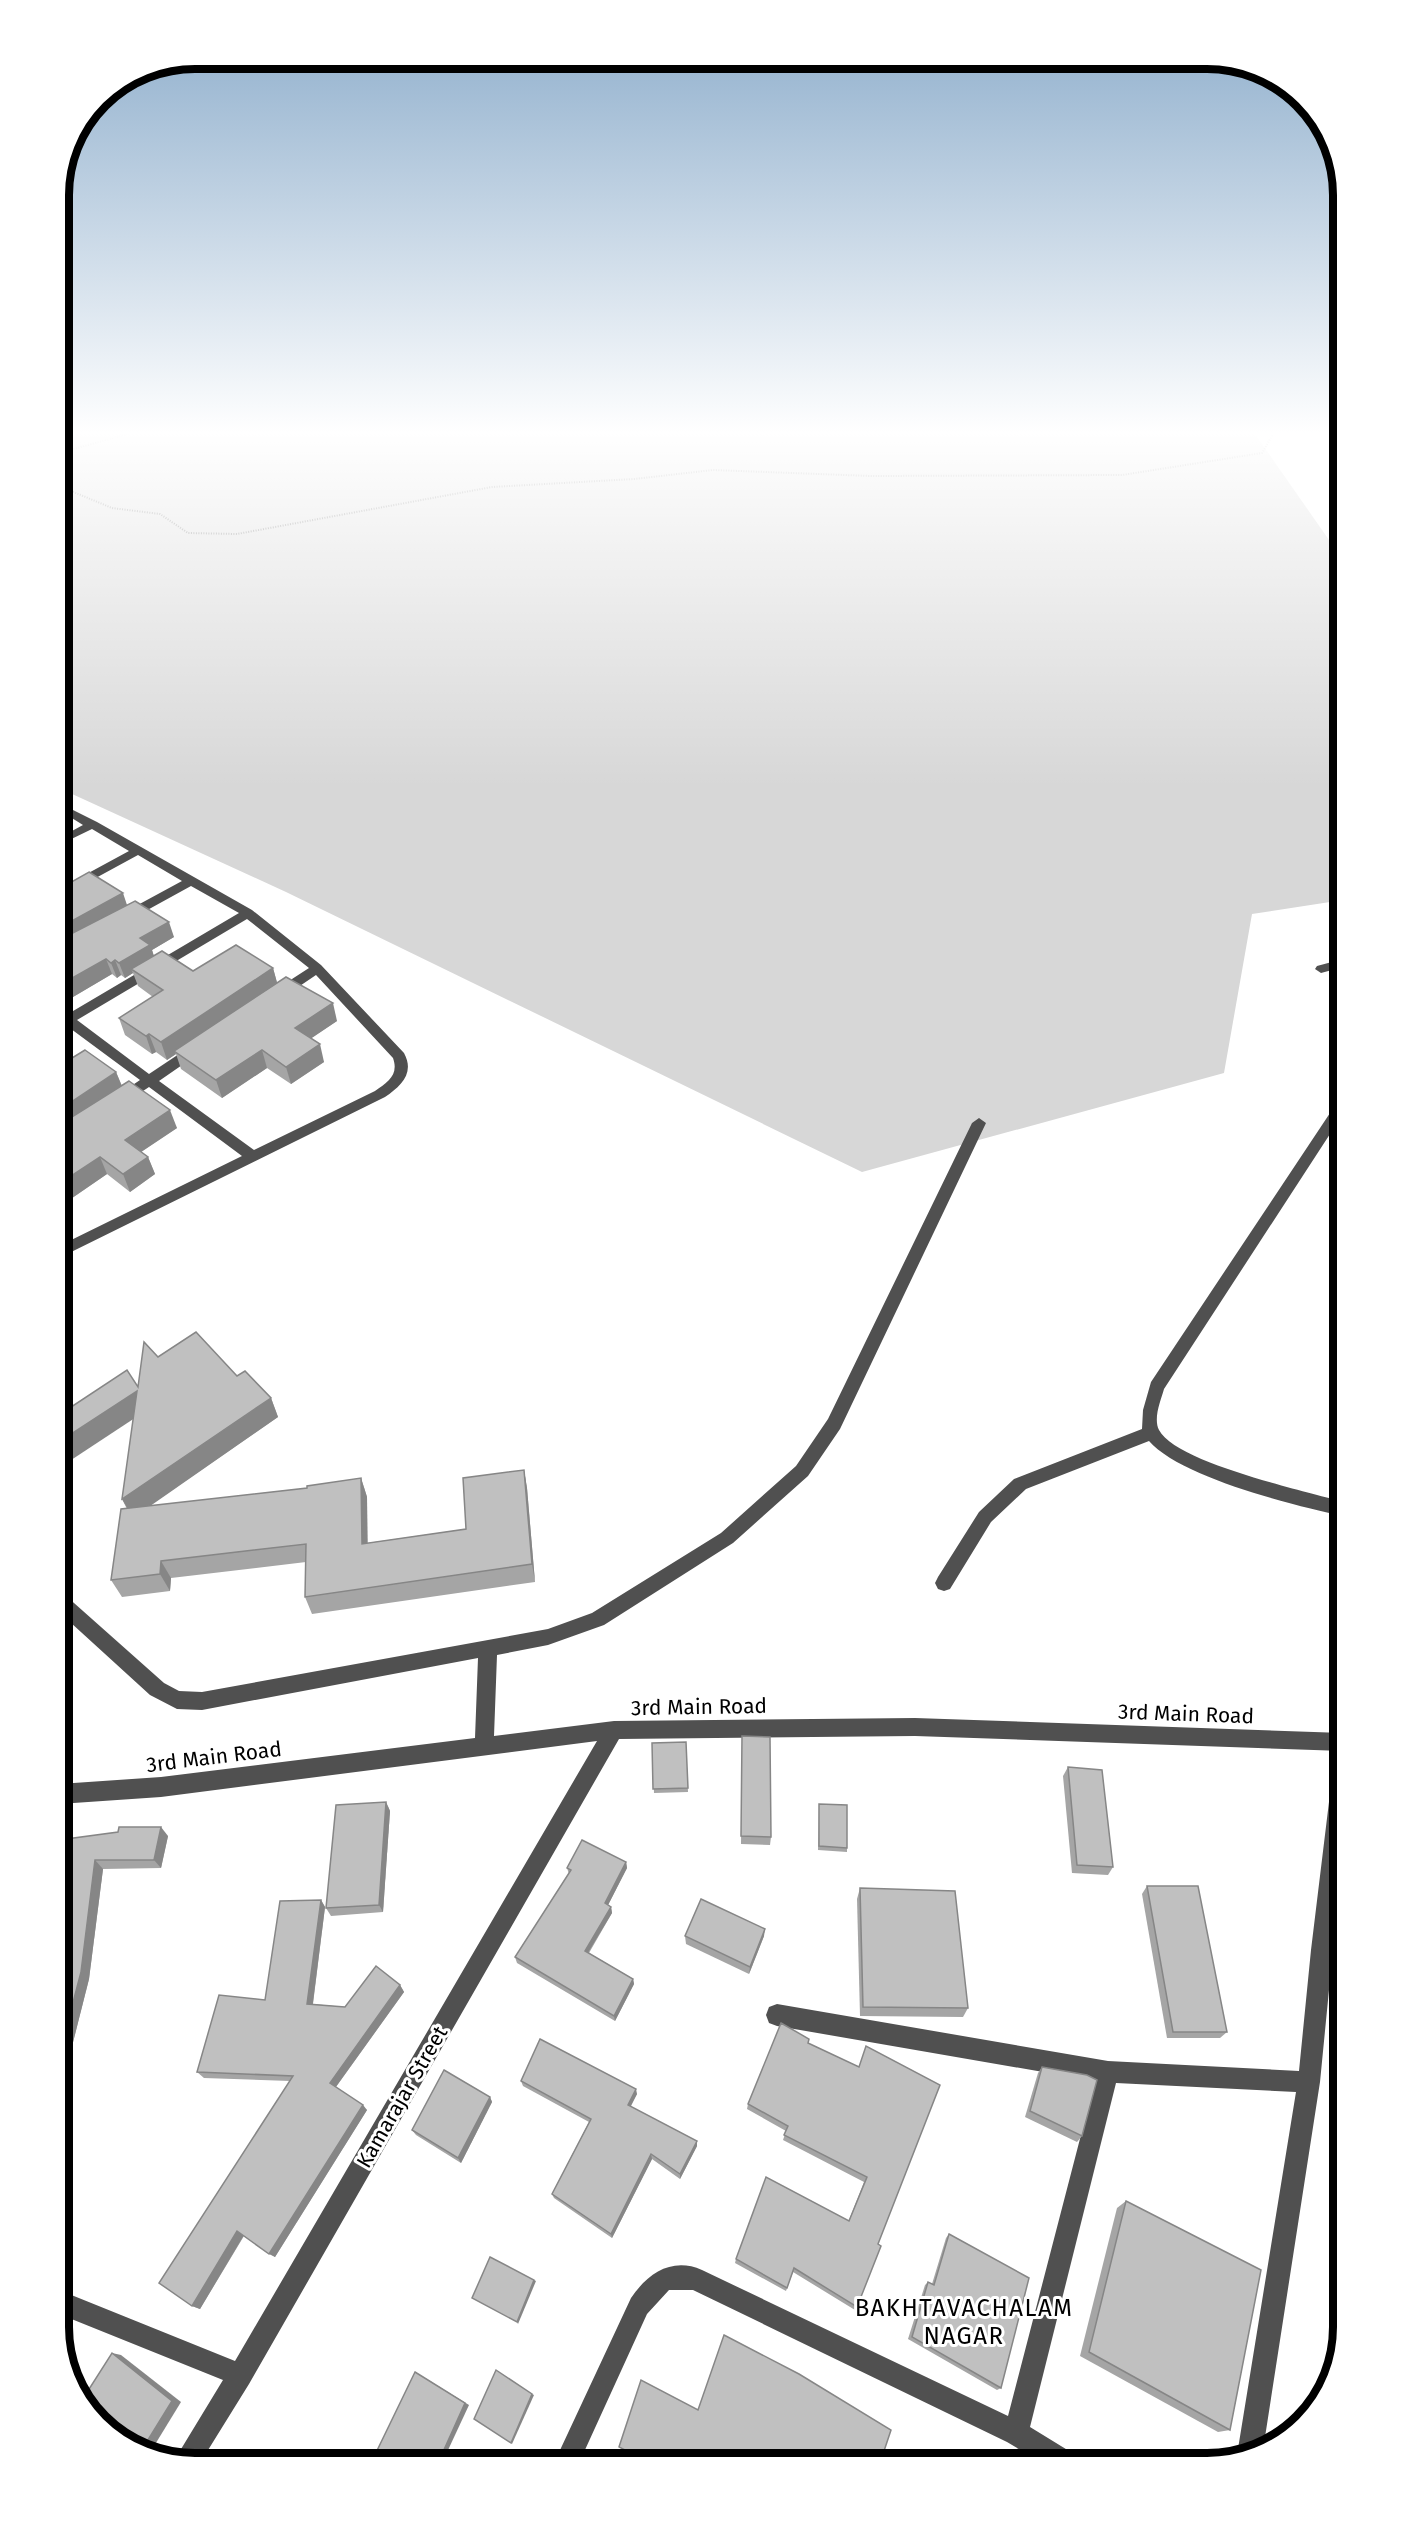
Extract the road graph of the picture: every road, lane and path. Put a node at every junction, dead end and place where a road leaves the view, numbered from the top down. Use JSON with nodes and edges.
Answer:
{"nodes":[{"id":1,"x":69,"y":811,"type":"edge"},
{"id":2,"x":93,"y":824,"type":"junction"},
{"id":3,"x":69,"y":837,"type":"edge"},
{"id":4,"x":139,"y":850,"type":"junction"},
{"id":5,"x":192,"y":880,"type":"junction"},
{"id":6,"x":69,"y":888,"type":"edge"},
{"id":7,"x":248,"y":913,"type":"junction"},
{"id":8,"x":120,"y":920,"type":"edge"},
{"id":9,"x":1333,"y":966,"type":"edge"},
{"id":10,"x":317,"y":968,"type":"junction"},
{"id":11,"x":1321,"y":969,"type":"dead end"},
{"id":12,"x":267,"y":1001,"type":"edge"},
{"id":13,"x":69,"y":1016,"type":"edge"},
{"id":14,"x":69,"y":1025,"type":"edge"},
{"id":15,"x":208,"y":1041,"type":"edge"},
{"id":16,"x":149,"y":1081,"type":"junction"},
{"id":17,"x":113,"y":1105,"type":"edge"},
{"id":18,"x":1333,"y":1121,"type":"edge"},
{"id":19,"x":979,"y":1123,"type":"dead end"},
{"id":20,"x":252,"y":1156,"type":"junction"},
{"id":21,"x":69,"y":1247,"type":"edge"},
{"id":22,"x":1152,"y":1432,"type":"junction"},
{"id":23,"x":1333,"y":1506,"type":"edge"},
{"id":24,"x":944,"y":1583,"type":"dead end"},
{"id":25,"x":69,"y":1610,"type":"edge"},
{"id":26,"x":488,"y":1649,"type":"junction"},
{"id":27,"x":614,"y":1730,"type":"junction"},
{"id":28,"x":1333,"y":1742,"type":"edge"},
{"id":29,"x":484,"y":1746,"type":"junction"},
{"id":30,"x":69,"y":1793,"type":"edge"},
{"id":31,"x":1333,"y":1856,"type":"edge"},
{"id":32,"x":777,"y":2014,"type":"dead end"},
{"id":33,"x":1108,"y":2072,"type":"junction"},
{"id":34,"x":1309,"y":2082,"type":"junction"},
{"id":35,"x":69,"y":2305,"type":"edge"},
{"id":36,"x":240,"y":2375,"type":"junction"},
{"id":37,"x":1016,"y":2433,"type":"junction"},
{"id":38,"x":1252,"y":2444,"type":"edge"},
{"id":39,"x":193,"y":2453,"type":"edge"},
{"id":40,"x":571,"y":2453,"type":"edge"},
{"id":41,"x":1049,"y":2453,"type":"edge"}],
"edges":[{"from":1,"to":2,"type":"street"},
{"from":2,"to":3,"type":"street"},
{"from":2,"to":4,"type":"street"},
{"from":4,"to":5,"type":"street"},
{"from":4,"to":6,"type":"street"},
{"from":5,"to":7,"type":"street"},
{"from":5,"to":8,"type":"street"},
{"from":7,"to":10,"type":"street"},
{"from":7,"to":13,"type":"street"},
{"from":9,"to":11,"type":"street"},
{"from":10,"to":12,"type":"street"},
{"from":10,"to":20,"type":"street"},
{"from":14,"to":16,"type":"street"},
{"from":15,"to":16,"type":"street"},
{"from":16,"to":17,"type":"street"},
{"from":16,"to":20,"type":"street"},
{"from":18,"to":22,"type":"street"},
{"from":19,"to":26,"type":"street"},
{"from":20,"to":21,"type":"street"},
{"from":22,"to":23,"type":"street"},
{"from":22,"to":24,"type":"street"},
{"from":25,"to":26,"type":"street"},
{"from":26,"to":29,"type":"street"},
{"from":27,"to":28,"type":"street","name":"3rd Main Road"},
{"from":27,"to":29,"type":"street","name":"3rd Main Road"},
{"from":27,"to":36,"type":"street","name":"Kamarajar Street"},
{"from":29,"to":30,"type":"street","name":"3rd Main Road"},
{"from":31,"to":34,"type":"street"},
{"from":32,"to":33,"type":"street"},
{"from":33,"to":34,"type":"street"},
{"from":33,"to":37,"type":"street"},
{"from":34,"to":38,"type":"street"},
{"from":35,"to":36,"type":"street"},
{"from":36,"to":39,"type":"street","name":"Kamarajar Street"},
{"from":37,"to":40,"type":"street"},
{"from":37,"to":41,"type":"street"}]}
